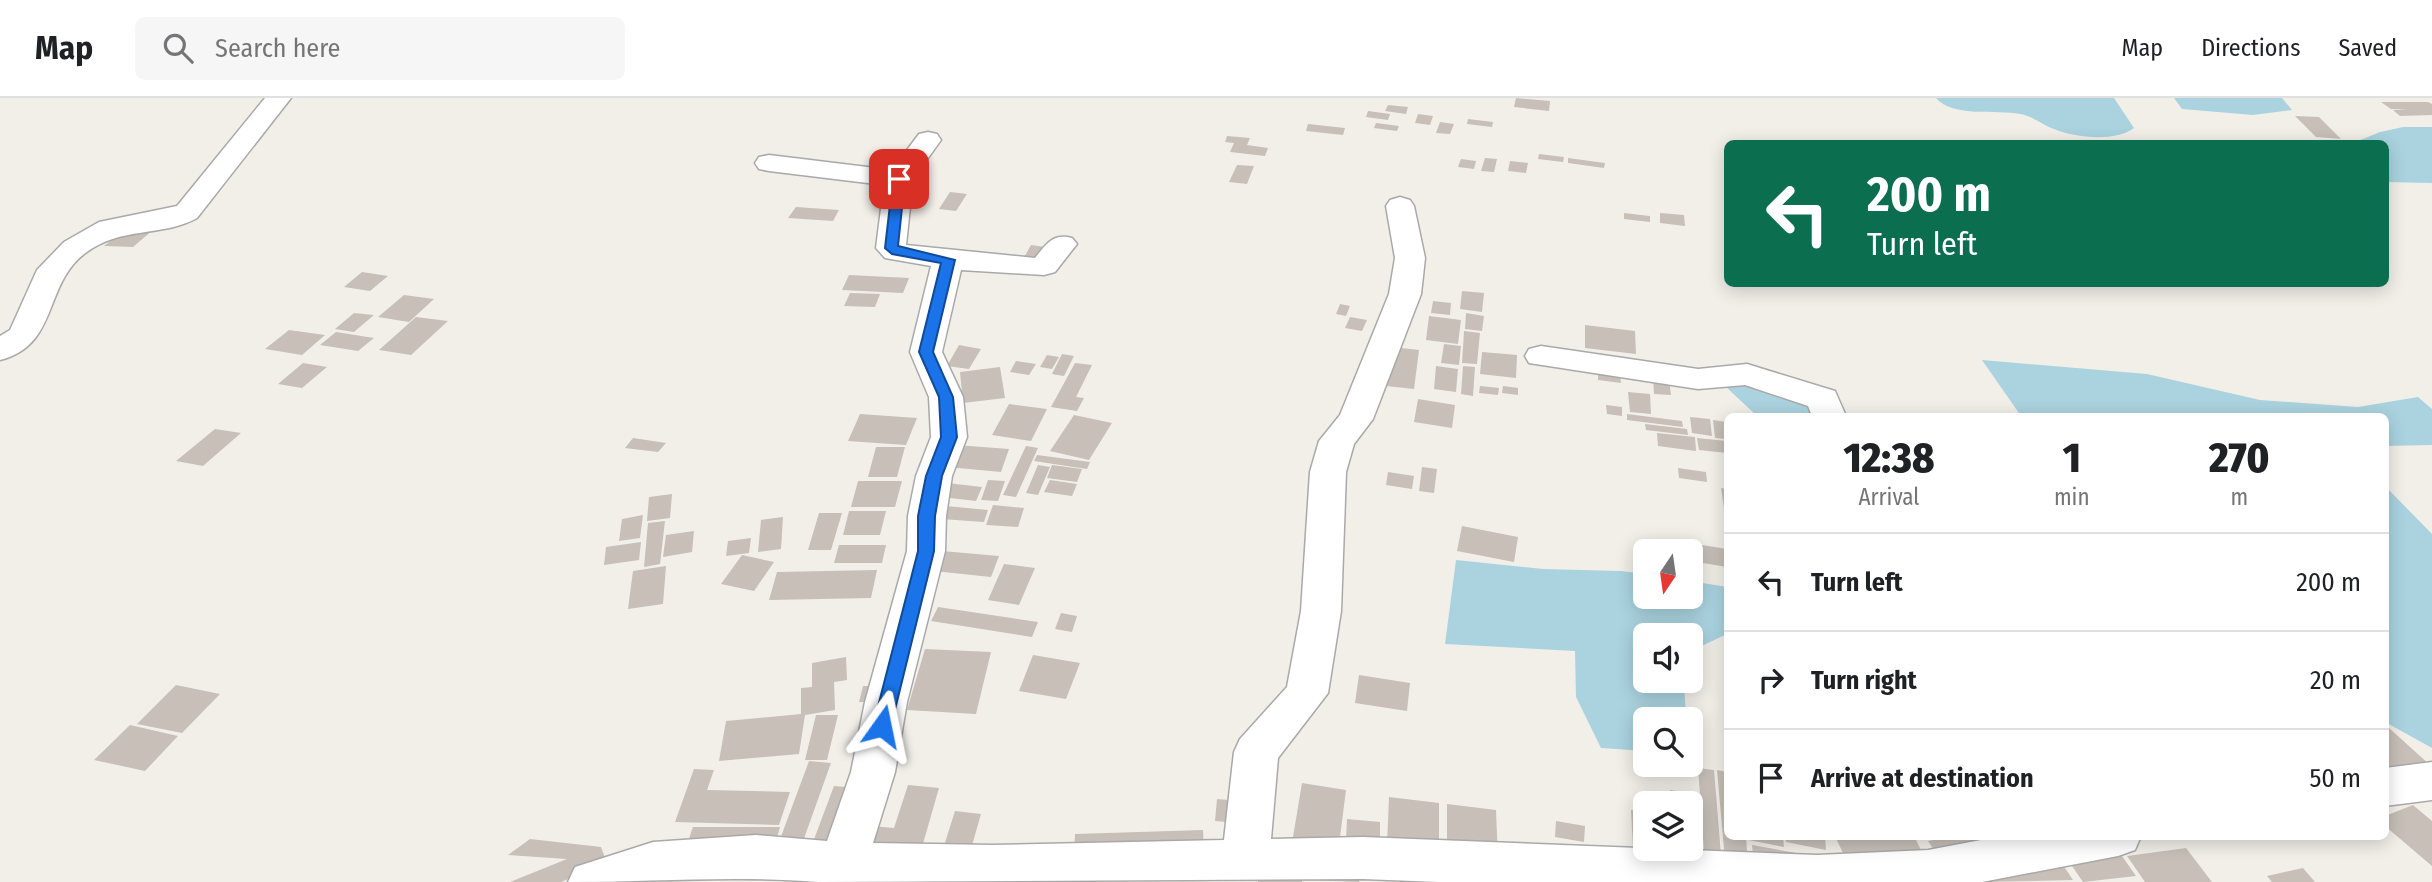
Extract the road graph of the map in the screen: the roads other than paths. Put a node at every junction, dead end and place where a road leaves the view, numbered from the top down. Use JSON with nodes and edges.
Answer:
{"nodes":[{"id":1,"x":278,"y":98,"type":"edge"},
{"id":2,"x":928,"y":140,"type":"dead end"},
{"id":3,"x":769,"y":163,"type":"dead end"},
{"id":4,"x":899,"y":179,"type":"junction"},
{"id":5,"x":1400,"y":206,"type":"dead end"},
{"id":6,"x":1062,"y":244,"type":"dead end"},
{"id":7,"x":948,"y":260,"type":"junction"},
{"id":8,"x":8,"y":339,"type":"edge"},
{"id":9,"x":1541,"y":356,"type":"dead end"},
{"id":10,"x":1828,"y":413,"type":"edge"},
{"id":11,"x":2432,"y":781,"type":"edge"},
{"id":12,"x":2389,"y":786,"type":"edge"},
{"id":13,"x":2074,"y":840,"type":"edge"},
{"id":14,"x":1997,"y":847,"type":"edge"},
{"id":15,"x":1245,"y":861,"type":"junction"},
{"id":16,"x":843,"y":863,"type":"junction"},
{"id":17,"x":1950,"y":875,"type":"edge"},
{"id":18,"x":592,"y":882,"type":"edge"}],
"edges":[{"from":1,"to":8,"type":"street"},
{"from":2,"to":4,"type":"street"},
{"from":3,"to":4,"type":"street"},
{"from":4,"to":7,"type":"street"},
{"from":5,"to":15,"type":"street"},
{"from":6,"to":7,"type":"street"},
{"from":7,"to":16,"type":"street"},
{"from":9,"to":10,"type":"street"},
{"from":11,"to":12,"type":"street"},
{"from":13,"to":14,"type":"street"},
{"from":14,"to":17,"type":"street"},
{"from":15,"to":16,"type":"street"},
{"from":15,"to":17,"type":"street"},
{"from":16,"to":18,"type":"street"}]}
